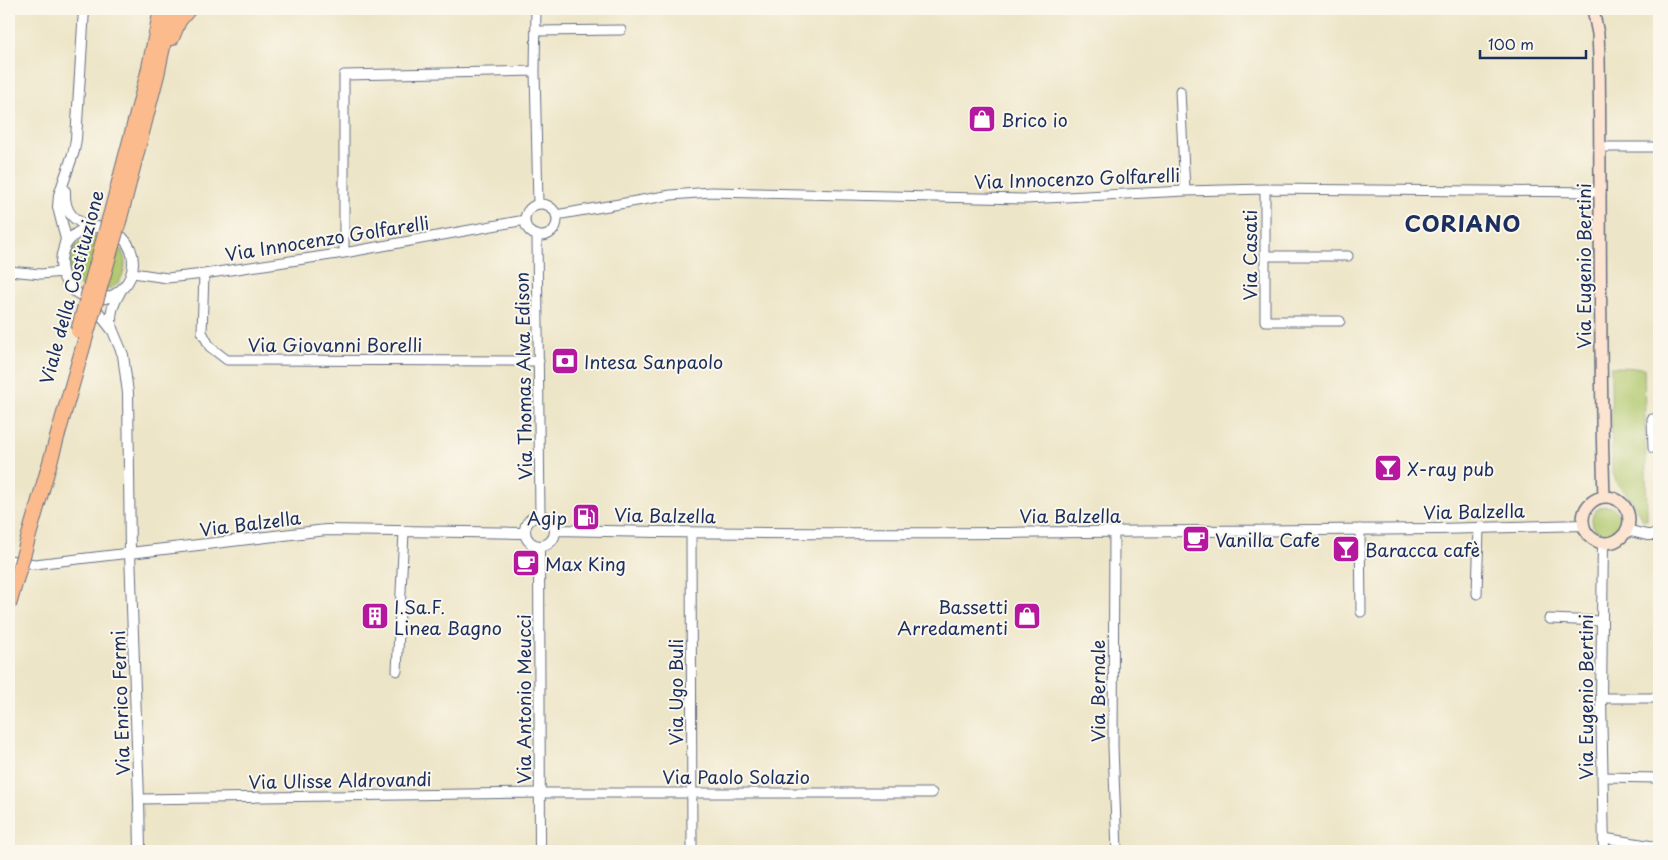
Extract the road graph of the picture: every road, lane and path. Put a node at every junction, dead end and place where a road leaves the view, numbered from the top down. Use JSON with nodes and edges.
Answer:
{"nodes":[{"id":1,"x":84,"y":9,"type":"edge"},
{"id":2,"x":160,"y":9,"type":"edge"},
{"id":3,"x":171,"y":9,"type":"edge"},
{"id":4,"x":190,"y":9,"type":"edge"},
{"id":5,"x":536,"y":9,"type":"edge"},
{"id":6,"x":1593,"y":9,"type":"edge"},
{"id":7,"x":1602,"y":9,"type":"edge"},
{"id":8,"x":621,"y":30,"type":"dead end"},
{"id":9,"x":536,"y":31,"type":"junction"},
{"id":10,"x":1598,"y":34,"type":"junction"},
{"id":11,"x":535,"y":72,"type":"junction"},
{"id":12,"x":158,"y":76,"type":"junction"},
{"id":13,"x":1180,"y":91,"type":"dead end"},
{"id":14,"x":1600,"y":147,"type":"junction"},
{"id":15,"x":1659,"y":148,"type":"edge"},
{"id":16,"x":65,"y":178,"type":"junction"},
{"id":17,"x":1265,"y":189,"type":"junction"},
{"id":18,"x":1185,"y":191,"type":"junction"},
{"id":19,"x":1601,"y":192,"type":"junction"},
{"id":20,"x":538,"y":204,"type":"junction"},
{"id":21,"x":556,"y":215,"type":"junction"},
{"id":22,"x":115,"y":217,"type":"junction"},
{"id":23,"x":525,"y":220,"type":"junction"},
{"id":24,"x":93,"y":227,"type":"junction"},
{"id":25,"x":537,"y":235,"type":"junction"},
{"id":26,"x":63,"y":251,"type":"junction"},
{"id":27,"x":344,"y":253,"type":"junction"},
{"id":28,"x":1265,"y":256,"type":"junction"},
{"id":29,"x":1348,"y":256,"type":"dead end"},
{"id":30,"x":9,"y":271,"type":"edge"},
{"id":31,"x":62,"y":272,"type":"junction"},
{"id":32,"x":133,"y":273,"type":"junction"},
{"id":33,"x":204,"y":274,"type":"junction"},
{"id":34,"x":121,"y":292,"type":"junction"},
{"id":35,"x":88,"y":299,"type":"junction"},
{"id":36,"x":1340,"y":321,"type":"dead end"},
{"id":37,"x":113,"y":331,"type":"junction"},
{"id":38,"x":538,"y":362,"type":"junction"},
{"id":39,"x":1659,"y":419,"type":"edge"},
{"id":40,"x":1659,"y":448,"type":"edge"},
{"id":41,"x":1604,"y":498,"type":"junction"},
{"id":42,"x":540,"y":516,"type":"junction"},
{"id":43,"x":1584,"y":525,"type":"junction"},
{"id":44,"x":1479,"y":528,"type":"junction"},
{"id":45,"x":1360,"y":529,"type":"junction"},
{"id":46,"x":556,"y":530,"type":"junction"},
{"id":47,"x":1626,"y":530,"type":"junction"},
{"id":48,"x":1114,"y":531,"type":"junction"},
{"id":49,"x":404,"y":532,"type":"junction"},
{"id":50,"x":525,"y":533,"type":"junction"},
{"id":51,"x":691,"y":533,"type":"junction"},
{"id":52,"x":1659,"y":535,"type":"edge"},
{"id":53,"x":1603,"y":543,"type":"junction"},
{"id":54,"x":539,"y":546,"type":"junction"},
{"id":55,"x":130,"y":553,"type":"junction"},
{"id":56,"x":9,"y":560,"type":"edge"},
{"id":57,"x":9,"y":574,"type":"edge"},
{"id":58,"x":1478,"y":594,"type":"dead end"},
{"id":59,"x":9,"y":605,"type":"edge"},
{"id":60,"x":1361,"y":612,"type":"dead end"},
{"id":61,"x":1549,"y":619,"type":"dead end"},
{"id":62,"x":1602,"y":621,"type":"junction"},
{"id":63,"x":398,"y":671,"type":"dead end"},
{"id":64,"x":1601,"y":698,"type":"junction"},
{"id":65,"x":1659,"y":698,"type":"edge"},
{"id":66,"x":1603,"y":777,"type":"junction"},
{"id":67,"x":1659,"y":778,"type":"edge"},
{"id":68,"x":691,"y":792,"type":"junction"},
{"id":69,"x":540,"y":793,"type":"junction"},
{"id":70,"x":932,"y":793,"type":"dead end"},
{"id":71,"x":139,"y":799,"type":"junction"},
{"id":72,"x":1604,"y":838,"type":"junction"},
{"id":73,"x":1659,"y":847,"type":"edge"},
{"id":74,"x":140,"y":851,"type":"edge"},
{"id":75,"x":540,"y":851,"type":"edge"},
{"id":76,"x":692,"y":851,"type":"edge"},
{"id":77,"x":1117,"y":851,"type":"edge"},
{"id":78,"x":1604,"y":851,"type":"edge"}],
"edges":[{"from":1,"to":16,"type":"street"},
{"from":2,"to":22,"type":"highway","name":"Viale della Costituzione"},
{"from":3,"to":12,"type":"highway"},
{"from":4,"to":12,"type":"highway"},
{"from":5,"to":9,"type":"street"},
{"from":6,"to":10,"type":"main road","name":"Via Eugenio Bertini"},
{"from":7,"to":10,"type":"main road","name":"Via Eugenio Bertini"},
{"from":8,"to":9,"type":"street"},
{"from":9,"to":11,"type":"street"},
{"from":10,"to":14,"type":"main road","name":"Via Eugenio Bertini"},
{"from":11,"to":20,"type":"street"},
{"from":11,"to":27,"type":"street"},
{"from":12,"to":22,"type":"highway"},
{"from":13,"to":18,"type":"street"},
{"from":14,"to":15,"type":"street"},
{"from":14,"to":19,"type":"main road","name":"Via Eugenio Bertini"},
{"from":16,"to":24,"type":"street"},
{"from":16,"to":26,"type":"street"},
{"from":17,"to":18,"type":"street","name":"Via Innocenzo Golfarelli"},
{"from":17,"to":19,"type":"street","name":"Via Innocenzo Golfarelli"},
{"from":17,"to":28,"type":"street","name":"Via Casati"},
{"from":18,"to":21,"type":"street","name":"Via Innocenzo Golfarelli"},
{"from":19,"to":41,"type":"main road","name":"Via Eugenio Bertini"},
{"from":20,"to":21,"type":"street"},
{"from":20,"to":23,"type":"street"},
{"from":21,"to":25,"type":"street"},
{"from":22,"to":57,"type":"highway","name":"Viale della Costituzione","bridge":true},
{"from":22,"to":59,"type":"highway","name":"Viale della Costituzione","bridge":true},
{"from":23,"to":25,"type":"street"},
{"from":23,"to":27,"type":"street","name":"Via Innocenzo Golfarelli"},
{"from":24,"to":26,"type":"street"},
{"from":24,"to":32,"type":"street"},
{"from":25,"to":38,"type":"street","name":"Via Thomas Alva Edison"},
{"from":26,"to":31,"type":"street"},
{"from":27,"to":33,"type":"street","name":"Via Innocenzo Golfarelli"},
{"from":28,"to":29,"type":"street"},
{"from":28,"to":36,"type":"street","name":"Via Casati"},
{"from":30,"to":31,"type":"street"},
{"from":31,"to":35,"type":"street"},
{"from":32,"to":33,"type":"street","name":"Via Innocenzo Golfarelli"},
{"from":32,"to":34,"type":"street"},
{"from":33,"to":38,"type":"street","name":"Via Giovanni Borelli"},
{"from":34,"to":35,"type":"street"},
{"from":34,"to":37,"type":"street"},
{"from":35,"to":37,"type":"street"},
{"from":37,"to":55,"type":"street","name":"Via Enrico Fermi"},
{"from":38,"to":42,"type":"street","name":"Via Thomas Alva Edison"},
{"from":39,"to":40,"type":"street"},
{"from":41,"to":43,"type":"main road"},
{"from":41,"to":47,"type":"main road"},
{"from":42,"to":46,"type":"street"},
{"from":42,"to":50,"type":"street"},
{"from":43,"to":44,"type":"street","name":"Via Balzella"},
{"from":43,"to":53,"type":"main road"},
{"from":44,"to":45,"type":"street","name":"Via Balzella"},
{"from":44,"to":58,"type":"street"},
{"from":45,"to":48,"type":"street","name":"Via Balzella"},
{"from":45,"to":60,"type":"street"},
{"from":46,"to":51,"type":"street","name":"Via Balzella"},
{"from":46,"to":54,"type":"street"},
{"from":47,"to":52,"type":"street"},
{"from":47,"to":53,"type":"main road"},
{"from":48,"to":51,"type":"street","name":"Via Balzella"},
{"from":48,"to":77,"type":"street","name":"Via Bernale"},
{"from":49,"to":50,"type":"street","name":"Via Balzella"},
{"from":49,"to":55,"type":"street","name":"Via Balzella"},
{"from":49,"to":63,"type":"street"},
{"from":50,"to":54,"type":"street"},
{"from":51,"to":68,"type":"street","name":"Via Ugo Buli"},
{"from":53,"to":62,"type":"street","name":"Via Eugenio Bertini"},
{"from":54,"to":69,"type":"street","name":"Via Antonio Meucci"},
{"from":55,"to":56,"type":"street","name":"Via Balzella"},
{"from":55,"to":71,"type":"street","name":"Via Enrico Fermi"},
{"from":61,"to":62,"type":"street"},
{"from":62,"to":64,"type":"street","name":"Via Eugenio Bertini"},
{"from":64,"to":65,"type":"street"},
{"from":64,"to":66,"type":"street","name":"Via Eugenio Bertini"},
{"from":66,"to":67,"type":"street"},
{"from":66,"to":72,"type":"street","name":"Via Eugenio Bertini"},
{"from":68,"to":69,"type":"street","name":"Via Paolo Solazio"},
{"from":68,"to":70,"type":"street","name":"Via Paolo Solazio"},
{"from":68,"to":76,"type":"street","name":"Via Ugo Buli"},
{"from":69,"to":71,"type":"street","name":"Via Ulisse Aldrovandi"},
{"from":69,"to":75,"type":"street","name":"Via Antonio Meucci"},
{"from":71,"to":74,"type":"street","name":"Via Enrico Fermi"},
{"from":72,"to":73,"type":"street"},
{"from":72,"to":78,"type":"street","name":"Via Eugenio Bertini"}]}
